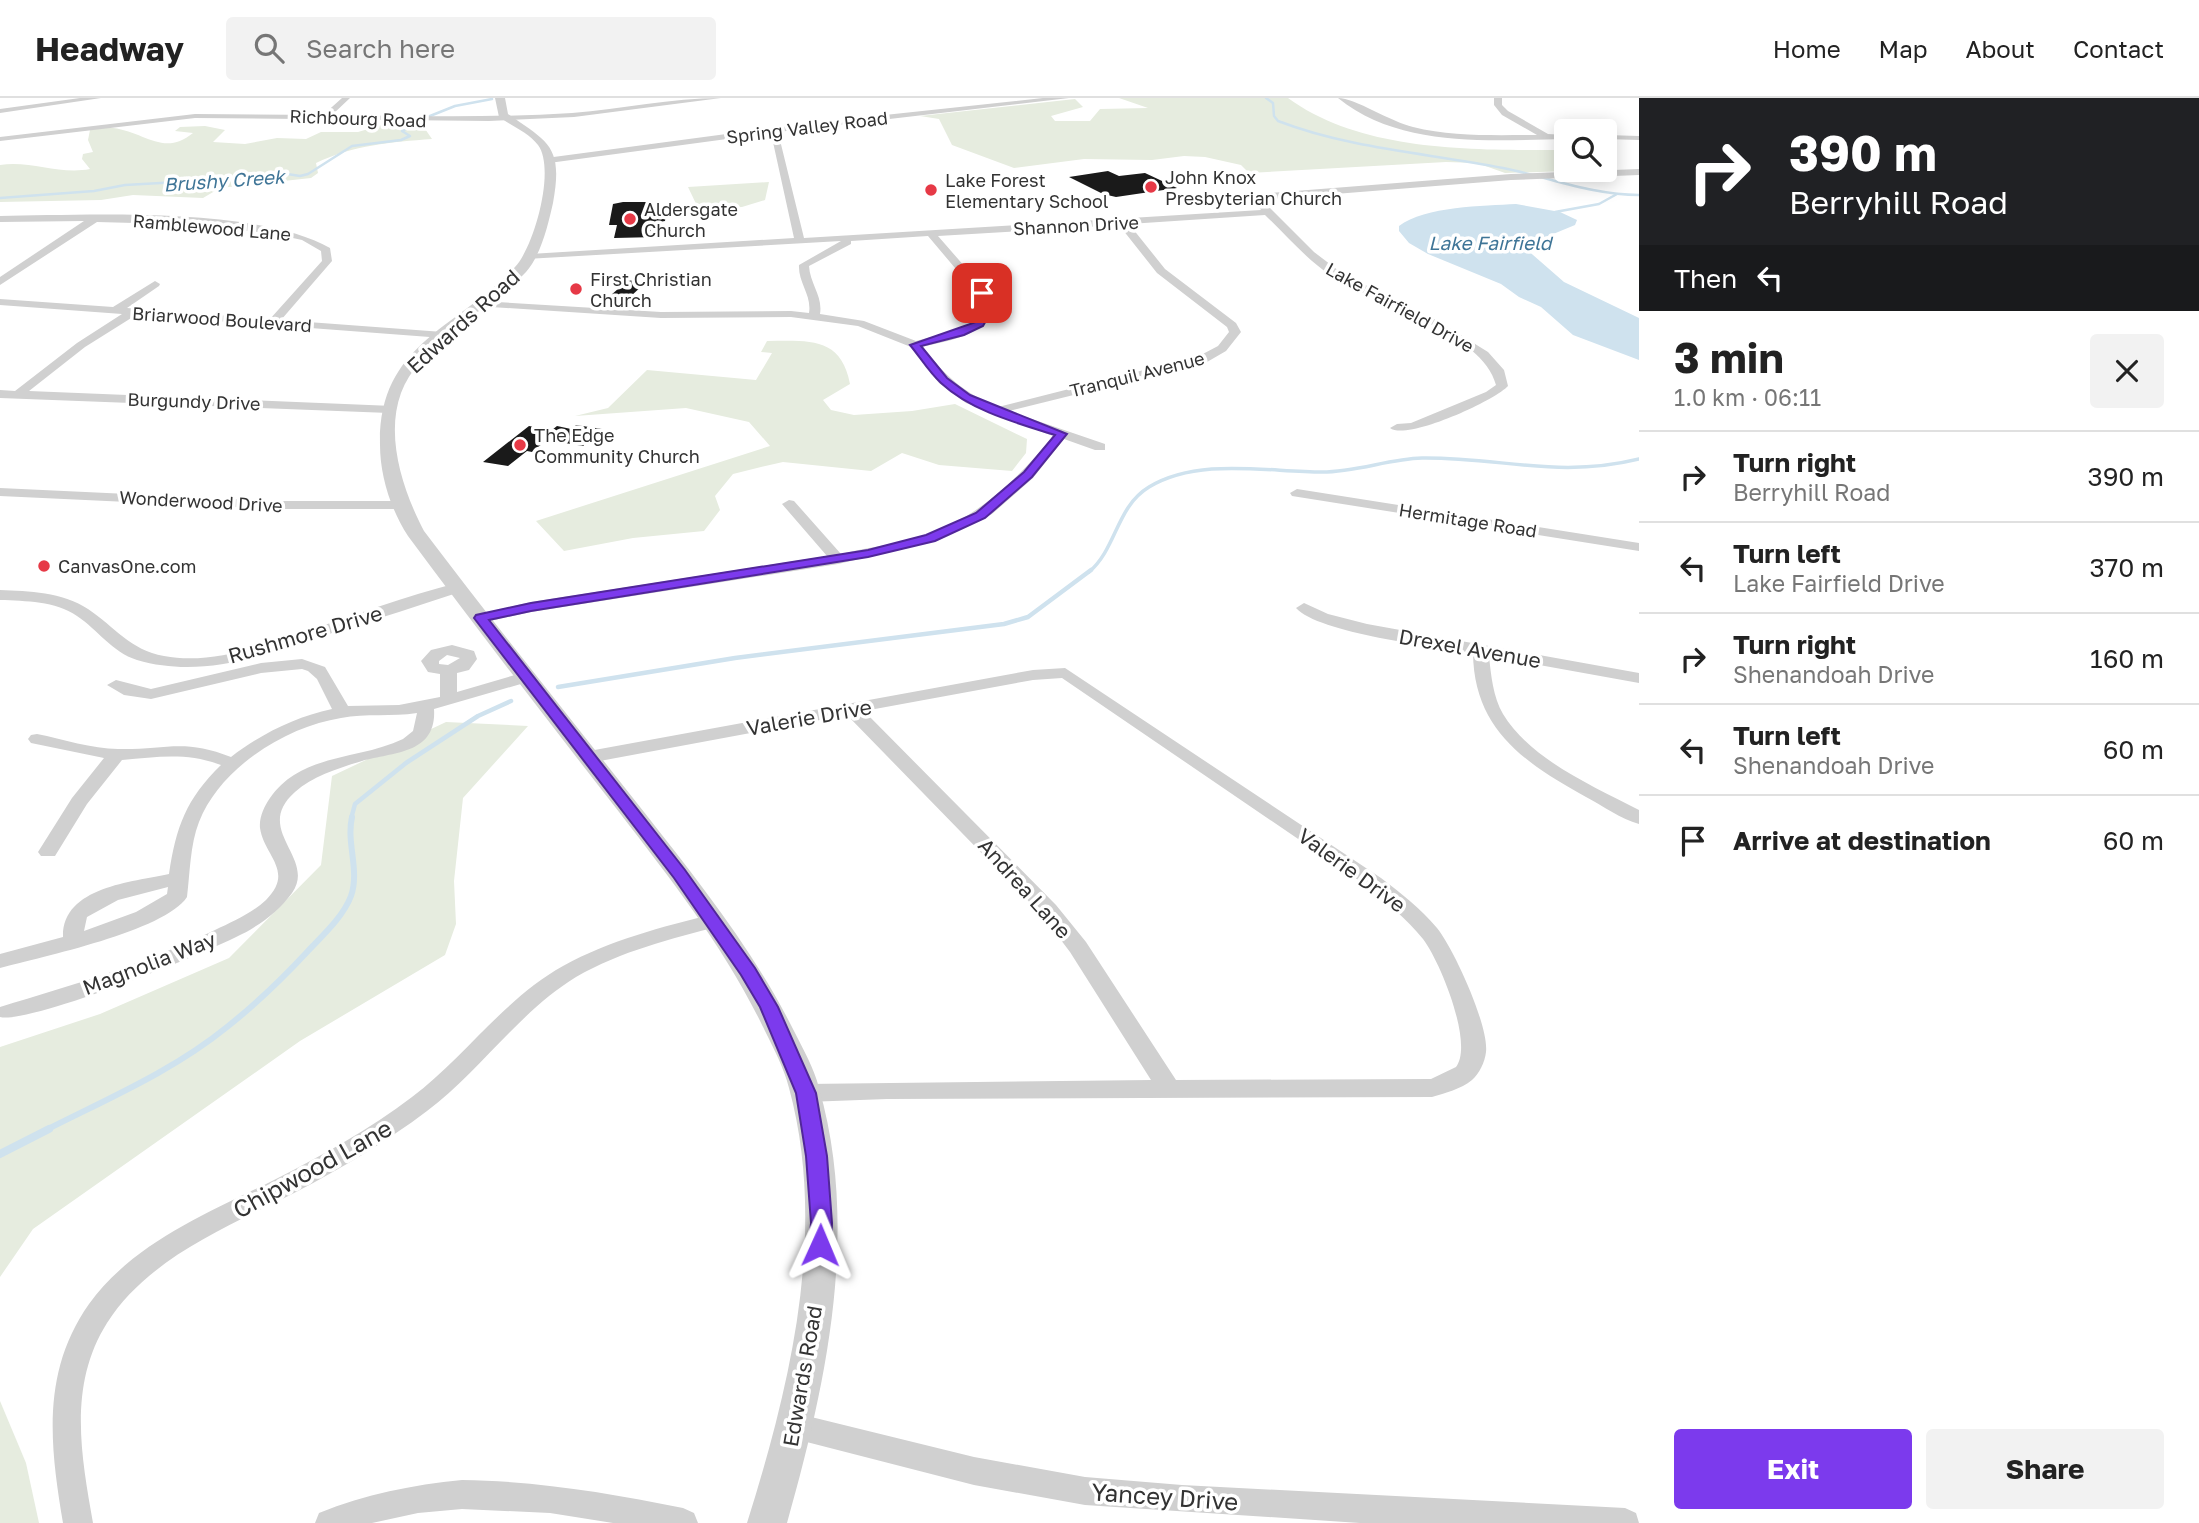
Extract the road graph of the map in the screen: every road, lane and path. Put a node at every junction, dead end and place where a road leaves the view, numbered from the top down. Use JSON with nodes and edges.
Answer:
{"nodes":[{"id":1,"x":97,"y":98,"type":"edge"},
{"id":2,"x":346,"y":98,"type":"edge"},
{"id":3,"x":500,"y":98,"type":"edge"},
{"id":4,"x":717,"y":98,"type":"edge"},
{"id":5,"x":1065,"y":98,"type":"edge"},
{"id":6,"x":1342,"y":98,"type":"edge"},
{"id":7,"x":1498,"y":98,"type":"edge"},
{"id":8,"x":919,"y":105,"type":"dead end"},
{"id":9,"x":0,"y":111,"type":"edge"},
{"id":10,"x":933,"y":112,"type":"junction"},
{"id":11,"x":325,"y":117,"type":"junction"},
{"id":12,"x":508,"y":118,"type":"junction"},
{"id":13,"x":774,"y":130,"type":"junction"},
{"id":14,"x":1546,"y":136,"type":"junction"},
{"id":15,"x":1554,"y":136,"type":"edge"},
{"id":16,"x":1617,"y":137,"type":"edge"},
{"id":17,"x":1639,"y":138,"type":"edge"},
{"id":18,"x":0,"y":139,"type":"edge"},
{"id":19,"x":549,"y":160,"type":"junction"},
{"id":20,"x":1639,"y":172,"type":"edge"},
{"id":21,"x":1541,"y":175,"type":"joint"},
{"id":22,"x":1527,"y":176,"type":"joint"},
{"id":23,"x":1267,"y":212,"type":"junction"},
{"id":24,"x":0,"y":219,"type":"edge"},
{"id":25,"x":94,"y":219,"type":"junction"},
{"id":26,"x":1122,"y":222,"type":"junction"},
{"id":27,"x":931,"y":234,"type":"junction"},
{"id":28,"x":855,"y":238,"type":"junction"},
{"id":29,"x":800,"y":241,"type":"junction"},
{"id":30,"x":530,"y":257,"type":"junction"},
{"id":31,"x":0,"y":282,"type":"edge"},
{"id":32,"x":155,"y":284,"type":"dead end"},
{"id":33,"x":0,"y":302,"type":"edge"},
{"id":34,"x":480,"y":304,"type":"junction"},
{"id":35,"x":115,"y":311,"type":"junction"},
{"id":36,"x":134,"y":312,"type":"junction"},
{"id":37,"x":814,"y":316,"type":"junction"},
{"id":38,"x":273,"y":322,"type":"junction"},
{"id":39,"x":443,"y":335,"type":"junction"},
{"id":40,"x":915,"y":345,"type":"junction"},
{"id":41,"x":0,"y":394,"type":"edge"},
{"id":42,"x":17,"y":395,"type":"junction"},
{"id":43,"x":389,"y":409,"type":"junction"},
{"id":44,"x":997,"y":411,"type":"junction"},
{"id":45,"x":1397,"y":428,"type":"dead end"},
{"id":46,"x":1062,"y":434,"type":"junction"},
{"id":47,"x":1100,"y":447,"type":"dead end"},
{"id":48,"x":0,"y":492,"type":"edge"},
{"id":49,"x":1297,"y":493,"type":"dead end"},
{"id":50,"x":789,"y":504,"type":"dead end"},
{"id":51,"x":402,"y":505,"type":"junction"},
{"id":52,"x":1639,"y":547,"type":"edge"},
{"id":53,"x":838,"y":559,"type":"junction"},
{"id":54,"x":457,"y":588,"type":"junction"},
{"id":55,"x":0,"y":595,"type":"edge"},
{"id":56,"x":1304,"y":608,"type":"dead end"},
{"id":57,"x":481,"y":618,"type":"junction"},
{"id":58,"x":1480,"y":649,"type":"junction"},
{"id":59,"x":448,"y":670,"type":"dead end"},
{"id":60,"x":525,"y":677,"type":"junction"},
{"id":61,"x":1639,"y":678,"type":"edge"},
{"id":62,"x":116,"y":685,"type":"dead end"},
{"id":63,"x":450,"y":698,"type":"junction"},
{"id":64,"x":425,"y":706,"type":"junction"},
{"id":65,"x":853,"y":710,"type":"junction"},
{"id":66,"x":342,"y":712,"type":"junction"},
{"id":67,"x":37,"y":739,"type":"dead end"},
{"id":68,"x":117,"y":755,"type":"junction"},
{"id":69,"x":589,"y":757,"type":"junction"},
{"id":70,"x":234,"y":764,"type":"junction"},
{"id":71,"x":1639,"y":818,"type":"edge"},
{"id":72,"x":48,"y":852,"type":"dead end"},
{"id":73,"x":179,"y":878,"type":"junction"},
{"id":74,"x":713,"y":921,"type":"junction"},
{"id":75,"x":74,"y":940,"type":"junction"},
{"id":76,"x":0,"y":961,"type":"edge"},
{"id":77,"x":8,"y":1012,"type":"dead end"},
{"id":78,"x":1169,"y":1088,"type":"junction"},
{"id":79,"x":806,"y":1093,"type":"junction"},
{"id":80,"x":795,"y":1426,"type":"junction"},
{"id":81,"x":78,"y":1523,"type":"edge"},
{"id":82,"x":330,"y":1523,"type":"edge"},
{"id":83,"x":683,"y":1523,"type":"edge"},
{"id":84,"x":767,"y":1523,"type":"edge"},
{"id":85,"x":1625,"y":1523,"type":"edge"}],
"edges":[{"from":1,"to":9,"type":"street"},
{"from":2,"to":11,"type":"street"},
{"from":3,"to":12,"type":"street"},
{"from":4,"to":12,"type":"street","name":"Richbourg Road"},
{"from":5,"to":10,"type":"street","name":"Spring Valley Road"},
{"from":6,"to":14,"type":"street"},
{"from":7,"to":14,"type":"street"},
{"from":8,"to":10,"type":"street"},
{"from":10,"to":13,"type":"street","name":"Spring Valley Road"},
{"from":11,"to":12,"type":"street","name":"Richbourg Road"},
{"from":11,"to":18,"type":"street","name":"Richbourg Road"},
{"from":12,"to":19,"type":"street"},
{"from":13,"to":19,"type":"street","name":"Spring Valley Road"},
{"from":13,"to":29,"type":"street"},
{"from":14,"to":15,"type":"street"},
{"from":16,"to":17,"type":"street"},
{"from":19,"to":30,"type":"street","name":"Edwards Road"},
{"from":20,"to":21,"type":"street"},
{"from":21,"to":22,"type":"street"},
{"from":22,"to":23,"type":"street"},
{"from":23,"to":26,"type":"street","name":"Shannon Drive"},
{"from":23,"to":45,"type":"street","name":"Lake Fairfield Drive"},
{"from":24,"to":25,"type":"street","name":"Ramblewood Lane"},
{"from":25,"to":31,"type":"street"},
{"from":25,"to":38,"type":"street","name":"Ramblewood Lane"},
{"from":26,"to":27,"type":"street","name":"Shannon Drive"},
{"from":26,"to":44,"type":"street","name":"Tranquil Avenue"},
{"from":27,"to":28,"type":"street","name":"Shannon Drive"},
{"from":27,"to":40,"type":"street"},
{"from":28,"to":29,"type":"street","name":"Shannon Drive"},
{"from":28,"to":37,"type":"street"},
{"from":29,"to":30,"type":"street","name":"Shannon Drive"},
{"from":30,"to":34,"type":"street","name":"Edwards Road"},
{"from":32,"to":35,"type":"street"},
{"from":33,"to":35,"type":"street","name":"Briarwood Boulevard"},
{"from":34,"to":37,"type":"street"},
{"from":34,"to":39,"type":"street","name":"Edwards Road"},
{"from":35,"to":36,"type":"street","name":"Briarwood Boulevard"},
{"from":36,"to":38,"type":"street","name":"Briarwood Boulevard"},
{"from":36,"to":42,"type":"street"},
{"from":37,"to":40,"type":"street"},
{"from":38,"to":39,"type":"street","name":"Briarwood Boulevard"},
{"from":39,"to":43,"type":"street","name":"Edwards Road"},
{"from":40,"to":44,"type":"street"},
{"from":41,"to":42,"type":"street","name":"Burgundy Drive"},
{"from":42,"to":43,"type":"street","name":"Burgundy Drive"},
{"from":43,"to":51,"type":"street","name":"Edwards Road"},
{"from":44,"to":46,"type":"street"},
{"from":46,"to":47,"type":"street"},
{"from":46,"to":53,"type":"street"},
{"from":48,"to":51,"type":"street","name":"Wonderwood Drive"},
{"from":49,"to":52,"type":"street","name":"Hermitage Road"},
{"from":50,"to":53,"type":"street"},
{"from":51,"to":54,"type":"street","name":"Edwards Road"},
{"from":53,"to":57,"type":"street"},
{"from":54,"to":55,"type":"street","name":"Rushmore Drive"},
{"from":54,"to":57,"type":"street","name":"Edwards Road"},
{"from":56,"to":58,"type":"street","name":"Drexel Avenue"},
{"from":57,"to":60,"type":"street","name":"Edwards Road"},
{"from":58,"to":61,"type":"street","name":"Drexel Avenue"},
{"from":58,"to":71,"type":"street"},
{"from":59,"to":63,"type":"street"},
{"from":60,"to":63,"type":"street"},
{"from":60,"to":69,"type":"street","name":"Edwards Road"},
{"from":62,"to":66,"type":"street"},
{"from":63,"to":64,"type":"street"},
{"from":64,"to":66,"type":"street"},
{"from":64,"to":77,"type":"street","name":"Magnolia Way"},
{"from":65,"to":69,"type":"street","name":"Valerie Drive"},
{"from":65,"to":78,"type":"street","name":"Andrea Lane"},
{"from":65,"to":78,"type":"street","name":"Valerie Drive"},
{"from":66,"to":70,"type":"street"},
{"from":67,"to":68,"type":"street"},
{"from":68,"to":70,"type":"street"},
{"from":68,"to":72,"type":"street"},
{"from":69,"to":74,"type":"street","name":"Edwards Road"},
{"from":70,"to":73,"type":"street"},
{"from":73,"to":75,"type":"street"},
{"from":73,"to":75,"type":"street"},
{"from":74,"to":79,"type":"street","name":"Edwards Road"},
{"from":74,"to":81,"type":"street","name":"Chipwood Lane"},
{"from":75,"to":76,"type":"street"},
{"from":78,"to":79,"type":"street","name":"Valerie Drive"},
{"from":79,"to":80,"type":"street","name":"Edwards Road"},
{"from":80,"to":84,"type":"street","name":"Edwards Road"},
{"from":80,"to":85,"type":"street","name":"Yancey Drive"},
{"from":82,"to":83,"type":"street"}]}
